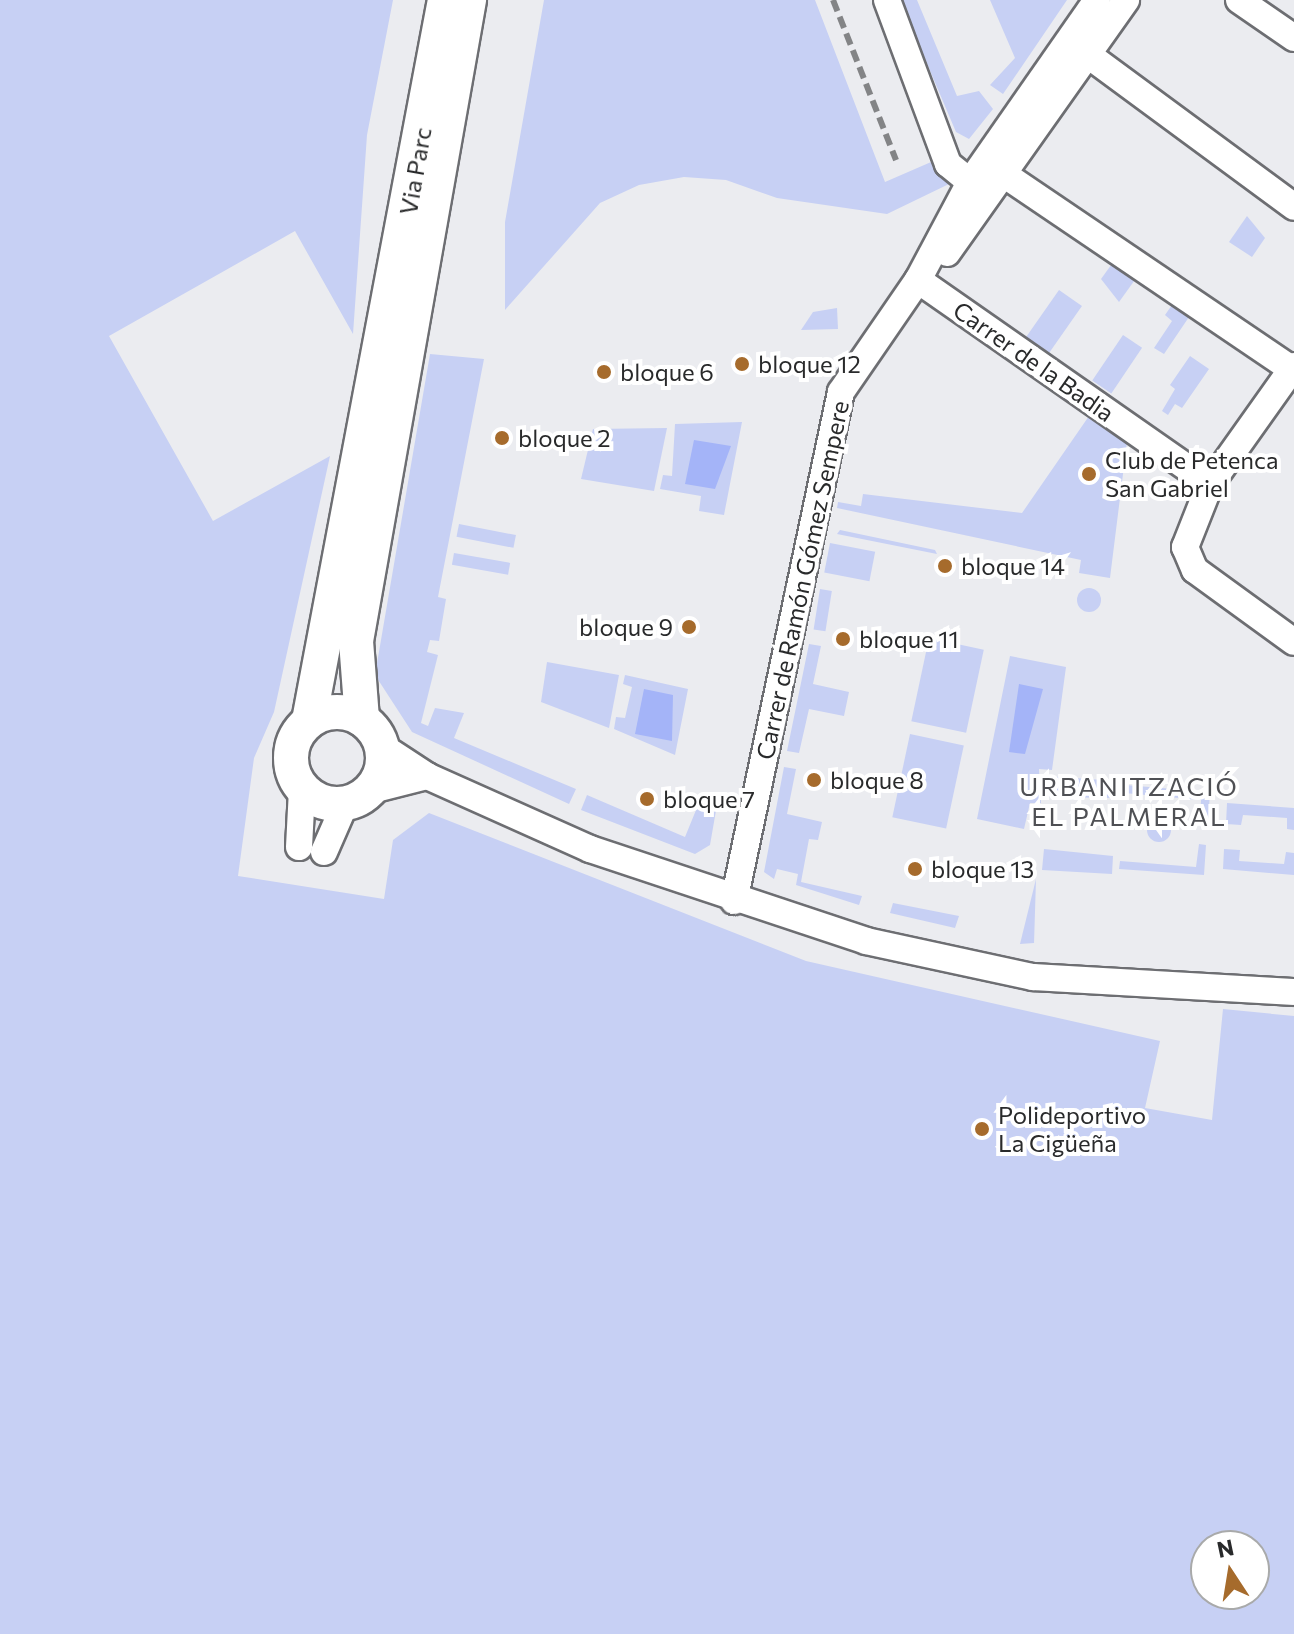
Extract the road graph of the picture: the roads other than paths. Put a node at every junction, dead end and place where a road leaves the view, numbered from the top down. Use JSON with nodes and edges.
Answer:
{"nodes":[{"id":1,"x":445,"y":0,"type":"edge"},
{"id":2,"x":469,"y":0,"type":"edge"},
{"id":3,"x":887,"y":0,"type":"edge"},
{"id":4,"x":1097,"y":0,"type":"edge"},
{"id":5,"x":1108,"y":0,"type":"edge"},
{"id":6,"x":1126,"y":0,"type":"edge"},
{"id":7,"x":1239,"y":0,"type":"edge"},
{"id":8,"x":1294,"y":38,"type":"edge"},
{"id":9,"x":1082,"y":54,"type":"junction"},
{"id":10,"x":1005,"y":175,"type":"junction"},
{"id":11,"x":970,"y":182,"type":"junction"},
{"id":12,"x":1294,"y":207,"type":"edge"},
{"id":13,"x":918,"y":280,"type":"junction"},
{"id":14,"x":396,"y":342,"type":"junction"},
{"id":15,"x":1293,"y":368,"type":"edge"},
{"id":16,"x":1210,"y":484,"type":"junction"},
{"id":17,"x":1294,"y":642,"type":"edge"},
{"id":18,"x":362,"y":719,"type":"junction"},
{"id":19,"x":309,"y":721,"type":"junction"},
{"id":20,"x":383,"y":747,"type":"junction"},
{"id":21,"x":427,"y":776,"type":"junction"},
{"id":22,"x":302,"y":789,"type":"junction"},
{"id":23,"x":358,"y":797,"type":"junction"},
{"id":24,"x":734,"y":901,"type":"junction"},
{"id":25,"x":1294,"y":992,"type":"edge"}],
"edges":[{"from":1,"to":14,"type":"main road","name":"Via Parc"},
{"from":2,"to":14,"type":"main road","name":"Via Parc"},
{"from":3,"to":11,"type":"street"},
{"from":4,"to":11,"type":"street","name":"Carrer de Ramón Gómez Sempere"},
{"from":5,"to":9,"type":"street","name":"Carrer de Ramón Gómez Sempere"},
{"from":6,"to":9,"type":"street","name":"Carrer de Ramón Gómez Sempere"},
{"from":7,"to":8,"type":"street"},
{"from":9,"to":10,"type":"street","name":"Carrer de Ramón Gómez Sempere"},
{"from":9,"to":12,"type":"street"},
{"from":10,"to":11,"type":"street"},
{"from":10,"to":13,"type":"street","name":"Carrer de Ramón Gómez Sempere"},
{"from":10,"to":15,"type":"street"},
{"from":11,"to":13,"type":"street","name":"Carrer de Ramón Gómez Sempere"},
{"from":13,"to":16,"type":"street","name":"Carrer de la Badia"},
{"from":13,"to":24,"type":"street","name":"Carrer de Ramón Gómez Sempere"},
{"from":14,"to":18,"type":"main road"},
{"from":14,"to":19,"type":"main road"},
{"from":15,"to":16,"type":"street"},
{"from":16,"to":17,"type":"street"},
{"from":18,"to":19,"type":"main road"},
{"from":18,"to":20,"type":"main road"},
{"from":19,"to":22,"type":"main road"},
{"from":20,"to":21,"type":"street"},
{"from":20,"to":23,"type":"main road"},
{"from":21,"to":23,"type":"street"},
{"from":21,"to":24,"type":"street"},
{"from":22,"to":23,"type":"main road"},
{"from":22,"to":23,"type":"street"},
{"from":24,"to":25,"type":"street"}]}
